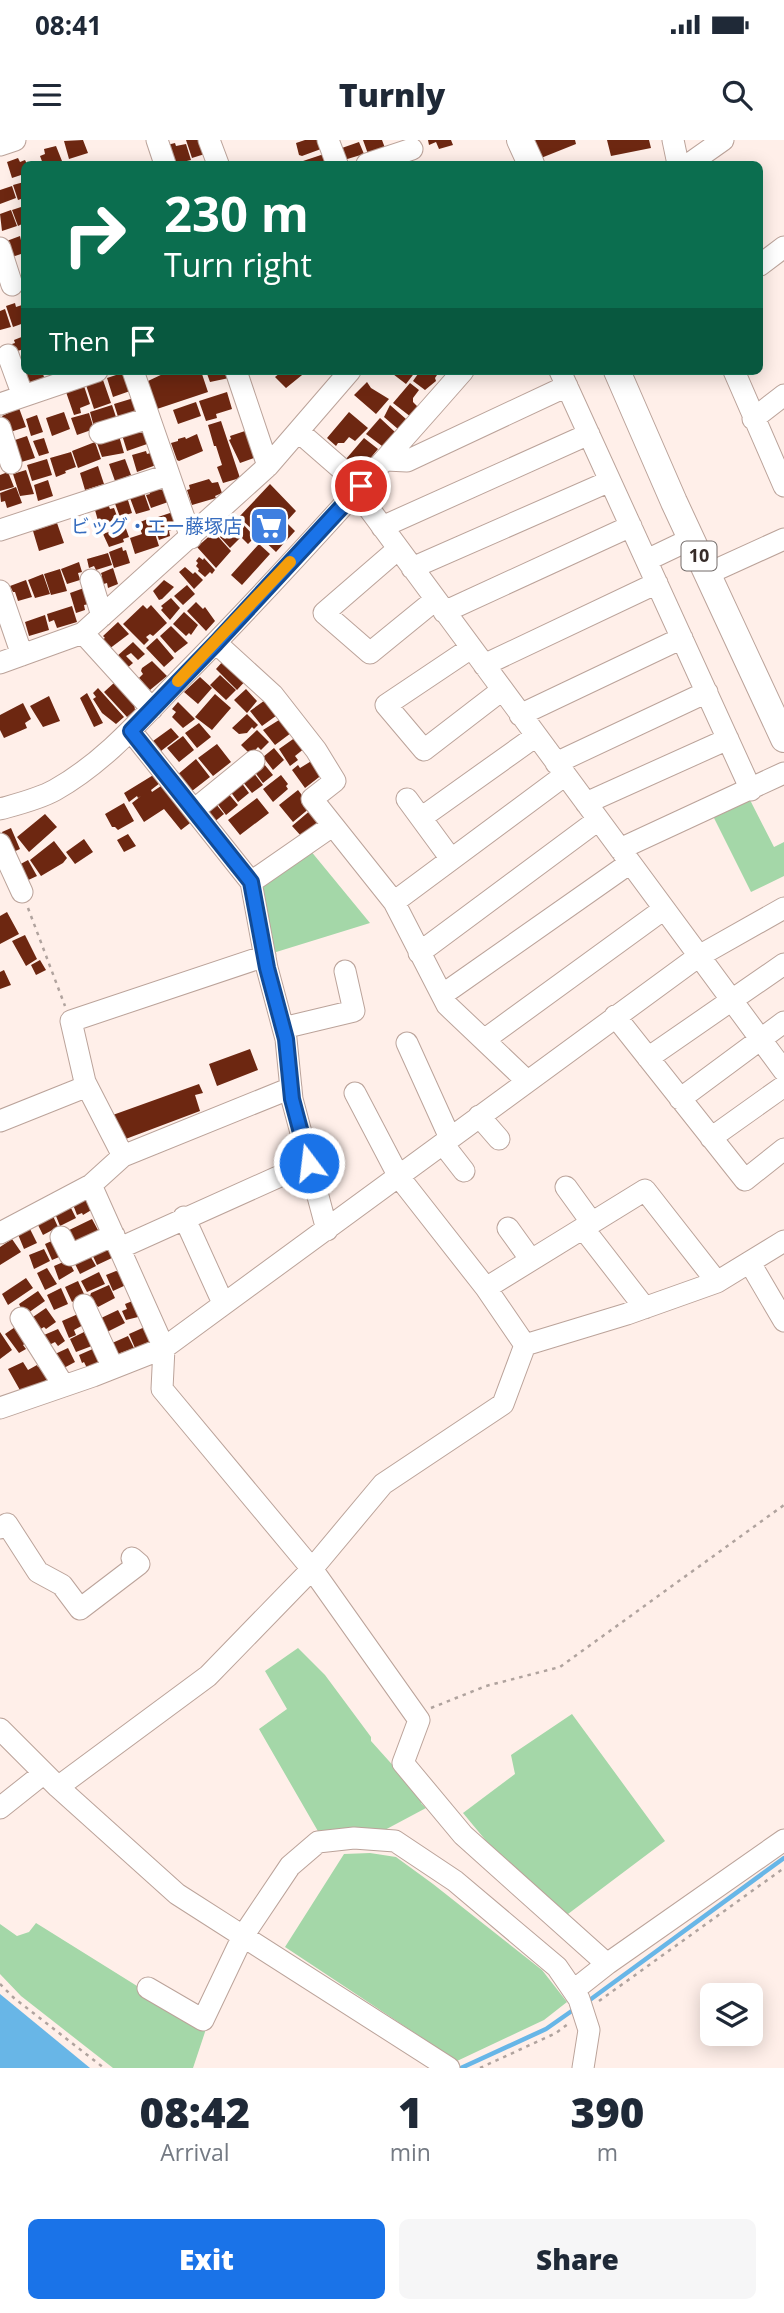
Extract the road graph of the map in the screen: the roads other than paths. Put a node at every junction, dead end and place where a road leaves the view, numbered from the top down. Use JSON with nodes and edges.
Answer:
{"nodes":[{"id":1,"x":15,"y":140,"type":"edge"},
{"id":2,"x":157,"y":140,"type":"edge"},
{"id":3,"x":209,"y":140,"type":"edge"},
{"id":4,"x":328,"y":140,"type":"edge"},
{"id":5,"x":520,"y":140,"type":"edge"},
{"id":6,"x":673,"y":140,"type":"edge"},
{"id":7,"x":723,"y":140,"type":"edge"},
{"id":8,"x":0,"y":145,"type":"edge"},
{"id":9,"x":412,"y":151,"type":"edge"},
{"id":10,"x":164,"y":161,"type":"edge"},
{"id":11,"x":217,"y":161,"type":"edge"},
{"id":12,"x":336,"y":161,"type":"edge"},
{"id":13,"x":377,"y":161,"type":"edge"},
{"id":14,"x":530,"y":161,"type":"edge"},
{"id":15,"x":677,"y":161,"type":"edge"},
{"id":16,"x":693,"y":161,"type":"edge"},
{"id":17,"x":1,"y":242,"type":"edge"},
{"id":18,"x":784,"y":247,"type":"edge"},
{"id":19,"x":763,"y":263,"type":"edge"},
{"id":20,"x":12,"y":285,"type":"edge"},
{"id":21,"x":8,"y":355,"type":"dead end"},
{"id":22,"x":85,"y":375,"type":"edge"},
{"id":23,"x":134,"y":375,"type":"edge"},
{"id":24,"x":237,"y":375,"type":"edge"},
{"id":25,"x":347,"y":375,"type":"edge"},
{"id":26,"x":460,"y":375,"type":"edge"},
{"id":27,"x":619,"y":375,"type":"edge"},
{"id":28,"x":736,"y":375,"type":"edge"},
{"id":29,"x":564,"y":378,"type":"edge"},
{"id":30,"x":784,"y":395,"type":"edge"},
{"id":31,"x":23,"y":396,"type":"junction"},
{"id":32,"x":0,"y":404,"type":"edge"},
{"id":33,"x":149,"y":418,"type":"junction"},
{"id":34,"x":753,"y":419,"type":"junction"},
{"id":35,"x":0,"y":428,"type":"edge"},
{"id":36,"x":299,"y":432,"type":"junction"},
{"id":37,"x":100,"y":433,"type":"dead end"},
{"id":38,"x":589,"y":434,"type":"junction"},
{"id":39,"x":386,"y":460,"type":"junction"},
{"id":40,"x":11,"y":463,"type":"dead end"},
{"id":41,"x":268,"y":466,"type":"junction"},
{"id":42,"x":168,"y":475,"type":"junction"},
{"id":43,"x":610,"y":481,"type":"junction"},
{"id":44,"x":784,"y":486,"type":"edge"},
{"id":45,"x":358,"y":489,"type":"junction"},
{"id":46,"x":631,"y":526,"type":"junction"},
{"id":47,"x":382,"y":527,"type":"junction"},
{"id":48,"x":0,"y":530,"type":"edge"},
{"id":49,"x":191,"y":538,"type":"junction"},
{"id":50,"x":691,"y":539,"type":"junction"},
{"id":51,"x":784,"y":539,"type":"edge"},
{"id":52,"x":398,"y":549,"type":"junction"},
{"id":53,"x":647,"y":560,"type":"junction"},
{"id":54,"x":412,"y":568,"type":"junction"},
{"id":55,"x":707,"y":574,"type":"junction"},
{"id":56,"x":91,"y":580,"type":"dead end"},
{"id":57,"x":657,"y":583,"type":"junction"},
{"id":58,"x":0,"y":591,"type":"edge"},
{"id":59,"x":440,"y":606,"type":"junction"},
{"id":60,"x":102,"y":616,"type":"junction"},
{"id":61,"x":83,"y":633,"type":"junction"},
{"id":62,"x":682,"y":639,"type":"junction"},
{"id":63,"x":216,"y":643,"type":"junction"},
{"id":64,"x":22,"y":655,"type":"junction"},
{"id":65,"x":477,"y":656,"type":"junction"},
{"id":66,"x":0,"y":663,"type":"edge"},
{"id":67,"x":502,"y":690,"type":"junction"},
{"id":68,"x":707,"y":692,"type":"junction"},
{"id":69,"x":152,"y":709,"type":"junction"},
{"id":70,"x":520,"y":715,"type":"junction"},
{"id":71,"x":131,"y":731,"type":"junction"},
{"id":72,"x":536,"y":736,"type":"junction"},
{"id":73,"x":728,"y":739,"type":"junction"},
{"id":74,"x":784,"y":739,"type":"edge"},
{"id":75,"x":254,"y":761,"type":"dead end"},
{"id":76,"x":560,"y":769,"type":"junction"},
{"id":77,"x":784,"y":773,"type":"edge"},
{"id":78,"x":751,"y":790,"type":"junction"},
{"id":79,"x":407,"y":799,"type":"dead end"},
{"id":80,"x":0,"y":809,"type":"edge"},
{"id":81,"x":194,"y":810,"type":"junction"},
{"id":82,"x":592,"y":812,"type":"junction"},
{"id":83,"x":421,"y":818,"type":"junction"},
{"id":84,"x":332,"y":826,"type":"junction"},
{"id":85,"x":0,"y":844,"type":"edge"},
{"id":86,"x":625,"y":856,"type":"junction"},
{"id":87,"x":451,"y":859,"type":"junction"},
{"id":88,"x":251,"y":882,"type":"junction"},
{"id":89,"x":22,"y":892,"type":"road end"},
{"id":90,"x":394,"y":902,"type":"junction"},
{"id":91,"x":784,"y":908,"type":"edge"},
{"id":92,"x":664,"y":909,"type":"junction"},
{"id":93,"x":419,"y":953,"type":"junction"},
{"id":94,"x":265,"y":956,"type":"junction"},
{"id":95,"x":699,"y":956,"type":"junction"},
{"id":96,"x":784,"y":964,"type":"edge"},
{"id":97,"x":345,"y":971,"type":"dead end"},
{"id":98,"x":442,"y":995,"type":"junction"},
{"id":99,"x":731,"y":999,"type":"junction"},
{"id":100,"x":615,"y":1016,"type":"junction"},
{"id":101,"x":784,"y":1021,"type":"edge"},
{"id":102,"x":283,"y":1028,"type":"junction"},
{"id":103,"x":760,"y":1038,"type":"junction"},
{"id":104,"x":484,"y":1040,"type":"junction"},
{"id":105,"x":407,"y":1043,"type":"dead end"},
{"id":106,"x":648,"y":1058,"type":"junction"},
{"id":107,"x":784,"y":1071,"type":"edge"},
{"id":108,"x":526,"y":1080,"type":"junction"},
{"id":109,"x":85,"y":1082,"type":"junction"},
{"id":110,"x":784,"y":1086,"type":"edge"},
{"id":111,"x":291,"y":1088,"type":"junction"},
{"id":112,"x":355,"y":1093,"type":"dead end"},
{"id":113,"x":680,"y":1099,"type":"junction"},
{"id":114,"x":479,"y":1116,"type":"junction"},
{"id":115,"x":0,"y":1121,"type":"edge"},
{"id":116,"x":711,"y":1138,"type":"junction"},
{"id":117,"x":499,"y":1139,"type":"dead end"},
{"id":118,"x":446,"y":1141,"type":"junction"},
{"id":119,"x":784,"y":1149,"type":"edge"},
{"id":120,"x":122,"y":1156,"type":"junction"},
{"id":121,"x":309,"y":1163,"type":"junction"},
{"id":122,"x":464,"y":1171,"type":"dead end"},
{"id":123,"x":399,"y":1177,"type":"junction"},
{"id":124,"x":91,"y":1185,"type":"junction"},
{"id":125,"x":566,"y":1187,"type":"dead end"},
{"id":126,"x":184,"y":1217,"type":"junction"},
{"id":127,"x":588,"y":1225,"type":"junction"},
{"id":128,"x":508,"y":1228,"type":"dead end"},
{"id":129,"x":327,"y":1230,"type":"junction"},
{"id":130,"x":0,"y":1233,"type":"edge"},
{"id":131,"x":61,"y":1237,"type":"dead end"},
{"id":132,"x":117,"y":1241,"type":"junction"},
{"id":133,"x":784,"y":1241,"type":"edge"},
{"id":134,"x":531,"y":1260,"type":"junction"},
{"id":135,"x":750,"y":1263,"type":"junction"},
{"id":136,"x":716,"y":1282,"type":"junction"},
{"id":137,"x":486,"y":1288,"type":"junction"},
{"id":138,"x":223,"y":1303,"type":"junction"},
{"id":139,"x":84,"y":1305,"type":"dead end"},
{"id":140,"x":645,"y":1308,"type":"junction"},
{"id":141,"x":21,"y":1318,"type":"dead end"},
{"id":142,"x":784,"y":1321,"type":"edge"},
{"id":143,"x":525,"y":1345,"type":"junction"},
{"id":144,"x":164,"y":1348,"type":"junction"},
{"id":145,"x":113,"y":1367,"type":"junction"},
{"id":146,"x":64,"y":1386,"type":"junction"},
{"id":147,"x":0,"y":1408,"type":"edge"},
{"id":148,"x":0,"y":1528,"type":"edge"},
{"id":149,"x":132,"y":1558,"type":"dead end"},
{"id":150,"x":312,"y":1569,"type":"junction"},
{"id":151,"x":0,"y":1729,"type":"edge"},
{"id":152,"x":51,"y":1780,"type":"junction"},
{"id":153,"x":0,"y":1808,"type":"edge"},
{"id":154,"x":784,"y":1840,"type":"edge"},
{"id":155,"x":243,"y":1936,"type":"junction"},
{"id":156,"x":607,"y":1964,"type":"junction"},
{"id":157,"x":148,"y":1988,"type":"dead end"},
{"id":158,"x":573,"y":1990,"type":"junction"},
{"id":159,"x":449,"y":2068,"type":"edge"},
{"id":160,"x":583,"y":2068,"type":"edge"}],
"edges":[{"from":1,"to":8,"type":"street"},
{"from":2,"to":10,"type":"street"},
{"from":3,"to":11,"type":"street"},
{"from":4,"to":12,"type":"street"},
{"from":5,"to":14,"type":"main road"},
{"from":6,"to":15,"type":"street"},
{"from":7,"to":16,"type":"street"},
{"from":9,"to":13,"type":"street"},
{"from":17,"to":20,"type":"street"},
{"from":18,"to":19,"type":"street"},
{"from":21,"to":31,"type":"street"},
{"from":22,"to":31,"type":"street"},
{"from":23,"to":33,"type":"street"},
{"from":24,"to":41,"type":"street"},
{"from":25,"to":36,"type":"street"},
{"from":26,"to":39,"type":"street"},
{"from":27,"to":50,"type":"main road","number":"10"},
{"from":28,"to":34,"type":"street"},
{"from":29,"to":38,"type":"street"},
{"from":29,"to":39,"type":"street"},
{"from":30,"to":34,"type":"street"},
{"from":31,"to":32,"type":"street"},
{"from":33,"to":37,"type":"street"},
{"from":33,"to":42,"type":"street"},
{"from":34,"to":44,"type":"street"},
{"from":35,"to":40,"type":"street"},
{"from":36,"to":41,"type":"street"},
{"from":36,"to":45,"type":"street"},
{"from":38,"to":43,"type":"street"},
{"from":38,"to":47,"type":"street"},
{"from":39,"to":45,"type":"street"},
{"from":41,"to":49,"type":"street"},
{"from":42,"to":48,"type":"street"},
{"from":42,"to":49,"type":"street"},
{"from":43,"to":46,"type":"street"},
{"from":43,"to":54,"type":"street"},
{"from":45,"to":47,"type":"street"},
{"from":45,"to":63,"type":"street"},
{"from":46,"to":53,"type":"street"},
{"from":46,"to":59,"type":"street"},
{"from":47,"to":52,"type":"street"},
{"from":49,"to":60,"type":"street"},
{"from":50,"to":53,"type":"street"},
{"from":50,"to":55,"type":"main road","number":"10"},
{"from":51,"to":55,"type":"street"},
{"from":52,"to":54,"type":"street"},
{"from":52,"to":59,"type":"street"},
{"from":53,"to":57,"type":"street"},
{"from":54,"to":59,"type":"street"},
{"from":55,"to":74,"type":"main road","number":"10"},
{"from":56,"to":60,"type":"street"},
{"from":57,"to":62,"type":"street"},
{"from":57,"to":65,"type":"street"},
{"from":58,"to":64,"type":"street"},
{"from":59,"to":65,"type":"street"},
{"from":60,"to":61,"type":"street"},
{"from":61,"to":64,"type":"street"},
{"from":61,"to":69,"type":"street"},
{"from":62,"to":68,"type":"street"},
{"from":62,"to":70,"type":"street"},
{"from":63,"to":69,"type":"street"},
{"from":63,"to":84,"type":"street"},
{"from":64,"to":66,"type":"street"},
{"from":65,"to":67,"type":"street"},
{"from":65,"to":67,"type":"street"},
{"from":67,"to":70,"type":"street"},
{"from":68,"to":73,"type":"street"},
{"from":68,"to":76,"type":"street"},
{"from":69,"to":71,"type":"street"},
{"from":70,"to":72,"type":"street"},
{"from":71,"to":80,"type":"street"},
{"from":71,"to":81,"type":"street"},
{"from":72,"to":76,"type":"street"},
{"from":72,"to":83,"type":"street"},
{"from":73,"to":78,"type":"street"},
{"from":73,"to":82,"type":"street"},
{"from":75,"to":81,"type":"street"},
{"from":76,"to":82,"type":"street"},
{"from":76,"to":87,"type":"street"},
{"from":77,"to":78,"type":"street"},
{"from":78,"to":86,"type":"street"},
{"from":79,"to":83,"type":"street"},
{"from":81,"to":88,"type":"street"},
{"from":82,"to":86,"type":"street"},
{"from":82,"to":93,"type":"street"},
{"from":83,"to":87,"type":"street"},
{"from":84,"to":88,"type":"street"},
{"from":84,"to":90,"type":"street"},
{"from":85,"to":89,"type":"street"},
{"from":86,"to":92,"type":"street"},
{"from":86,"to":98,"type":"street"},
{"from":87,"to":90,"type":"street"},
{"from":88,"to":94,"type":"street"},
{"from":90,"to":93,"type":"street"},
{"from":91,"to":95,"type":"street"},
{"from":92,"to":95,"type":"street"},
{"from":92,"to":104,"type":"street"},
{"from":93,"to":98,"type":"street"},
{"from":94,"to":102,"type":"street"},
{"from":94,"to":109,"type":"street"},
{"from":95,"to":99,"type":"street"},
{"from":95,"to":100,"type":"street"},
{"from":96,"to":99,"type":"street"},
{"from":97,"to":102,"type":"street"},
{"from":98,"to":104,"type":"street"},
{"from":99,"to":103,"type":"street"},
{"from":99,"to":106,"type":"street"},
{"from":100,"to":106,"type":"street"},
{"from":100,"to":108,"type":"street"},
{"from":101,"to":103,"type":"street"},
{"from":102,"to":111,"type":"street"},
{"from":103,"to":107,"type":"street"},
{"from":103,"to":113,"type":"street"},
{"from":104,"to":108,"type":"street"},
{"from":105,"to":118,"type":"street"},
{"from":106,"to":113,"type":"street"},
{"from":108,"to":114,"type":"street"},
{"from":109,"to":115,"type":"street"},
{"from":109,"to":120,"type":"street"},
{"from":110,"to":116,"type":"street"},
{"from":111,"to":120,"type":"street"},
{"from":111,"to":121,"type":"street"},
{"from":112,"to":123,"type":"street"},
{"from":113,"to":116,"type":"street"},
{"from":114,"to":117,"type":"street"},
{"from":114,"to":118,"type":"street"},
{"from":116,"to":119,"type":"street"},
{"from":118,"to":122,"type":"street"},
{"from":118,"to":123,"type":"street"},
{"from":120,"to":124,"type":"street"},
{"from":121,"to":126,"type":"street"},
{"from":121,"to":129,"type":"street"},
{"from":123,"to":129,"type":"street"},
{"from":123,"to":137,"type":"street"},
{"from":124,"to":130,"type":"street"},
{"from":124,"to":132,"type":"street"},
{"from":125,"to":127,"type":"street"},
{"from":126,"to":132,"type":"street"},
{"from":126,"to":138,"type":"street"},
{"from":127,"to":134,"type":"street"},
{"from":127,"to":136,"type":"street"},
{"from":127,"to":140,"type":"street"},
{"from":128,"to":134,"type":"street"},
{"from":129,"to":138,"type":"street"},
{"from":131,"to":132,"type":"street"},
{"from":132,"to":144,"type":"street"},
{"from":133,"to":135,"type":"street"},
{"from":134,"to":137,"type":"street"},
{"from":135,"to":136,"type":"street"},
{"from":135,"to":142,"type":"street"},
{"from":136,"to":140,"type":"street"},
{"from":137,"to":143,"type":"street"},
{"from":138,"to":144,"type":"street"},
{"from":139,"to":145,"type":"street"},
{"from":140,"to":143,"type":"street"},
{"from":141,"to":146,"type":"street"},
{"from":143,"to":150,"type":"street"},
{"from":144,"to":145,"type":"street"},
{"from":144,"to":150,"type":"street"},
{"from":145,"to":146,"type":"street"},
{"from":146,"to":147,"type":"street"},
{"from":148,"to":149,"type":"street"},
{"from":150,"to":152,"type":"street"},
{"from":150,"to":156,"type":"street"},
{"from":151,"to":152,"type":"street"},
{"from":152,"to":153,"type":"street"},
{"from":152,"to":155,"type":"street"},
{"from":154,"to":156,"type":"street"},
{"from":155,"to":157,"type":"street"},
{"from":155,"to":158,"type":"street"},
{"from":155,"to":159,"type":"street"},
{"from":156,"to":158,"type":"street"},
{"from":158,"to":160,"type":"street"}]}
